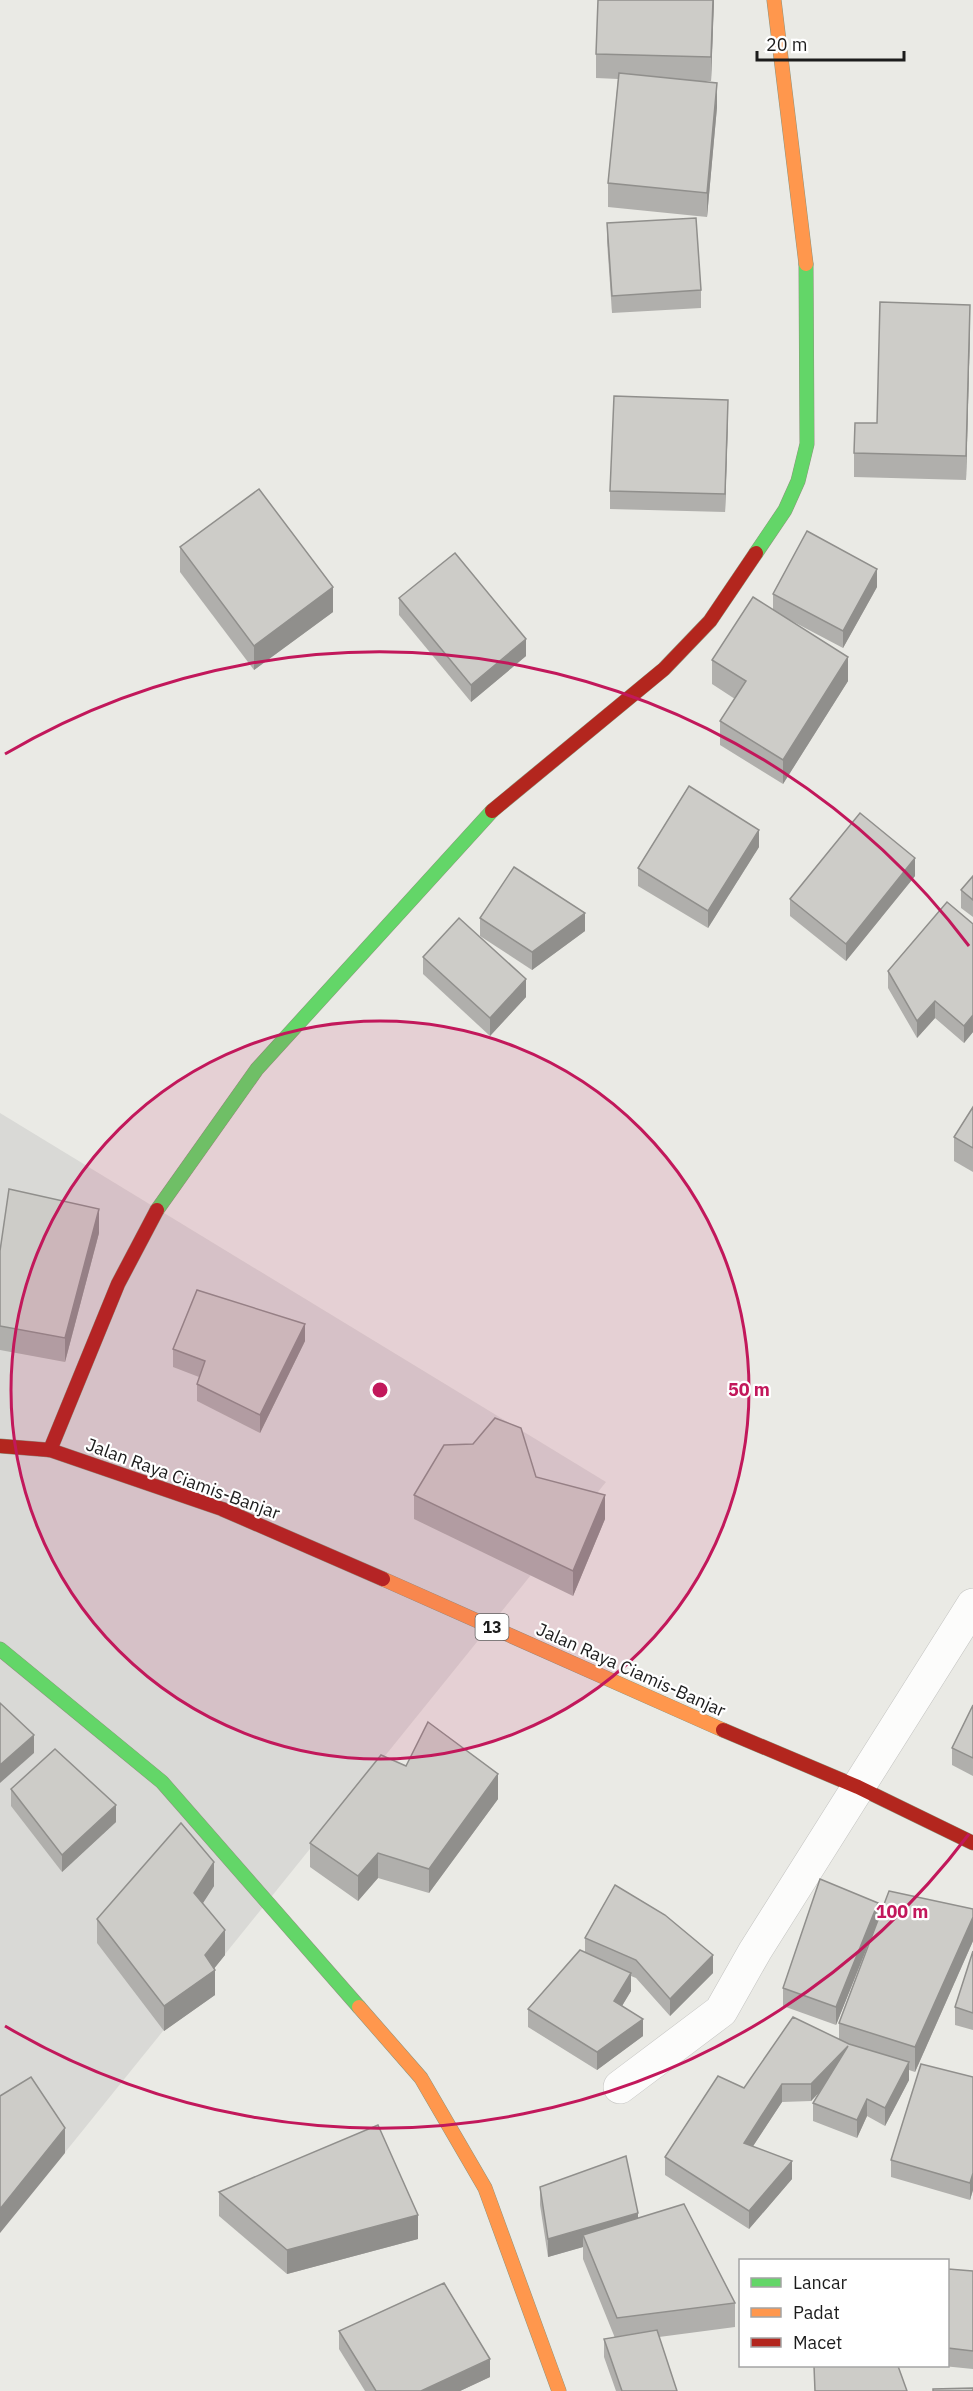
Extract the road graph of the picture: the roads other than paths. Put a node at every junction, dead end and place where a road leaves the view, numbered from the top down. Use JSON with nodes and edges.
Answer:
{"nodes":[{"id":1,"x":774,"y":0,"type":"edge"},
{"id":2,"x":0,"y":1446,"type":"edge"},
{"id":3,"x":50,"y":1450,"type":"junction"},
{"id":4,"x":973,"y":1605,"type":"edge"},
{"id":5,"x":0,"y":1649,"type":"edge"},
{"id":6,"x":858,"y":1787,"type":"junction"},
{"id":7,"x":973,"y":1843,"type":"edge"},
{"id":8,"x":620,"y":2087,"type":"dead end"},
{"id":9,"x":559,"y":2391,"type":"edge"}],
"edges":[{"from":1,"to":3,"type":"main road"},
{"from":2,"to":3,"type":"main road","name":"Jalan Raya Ciamis-Banjar","number":"13"},
{"from":3,"to":6,"type":"main road","name":"Jalan Raya Ciamis-Banjar","number":"13"},
{"from":4,"to":6,"type":"street"},
{"from":5,"to":9,"type":"main road"},
{"from":6,"to":7,"type":"main road","name":"Jalan Raya Ciamis-Banjar","number":"13"},
{"from":6,"to":8,"type":"street"}]}
